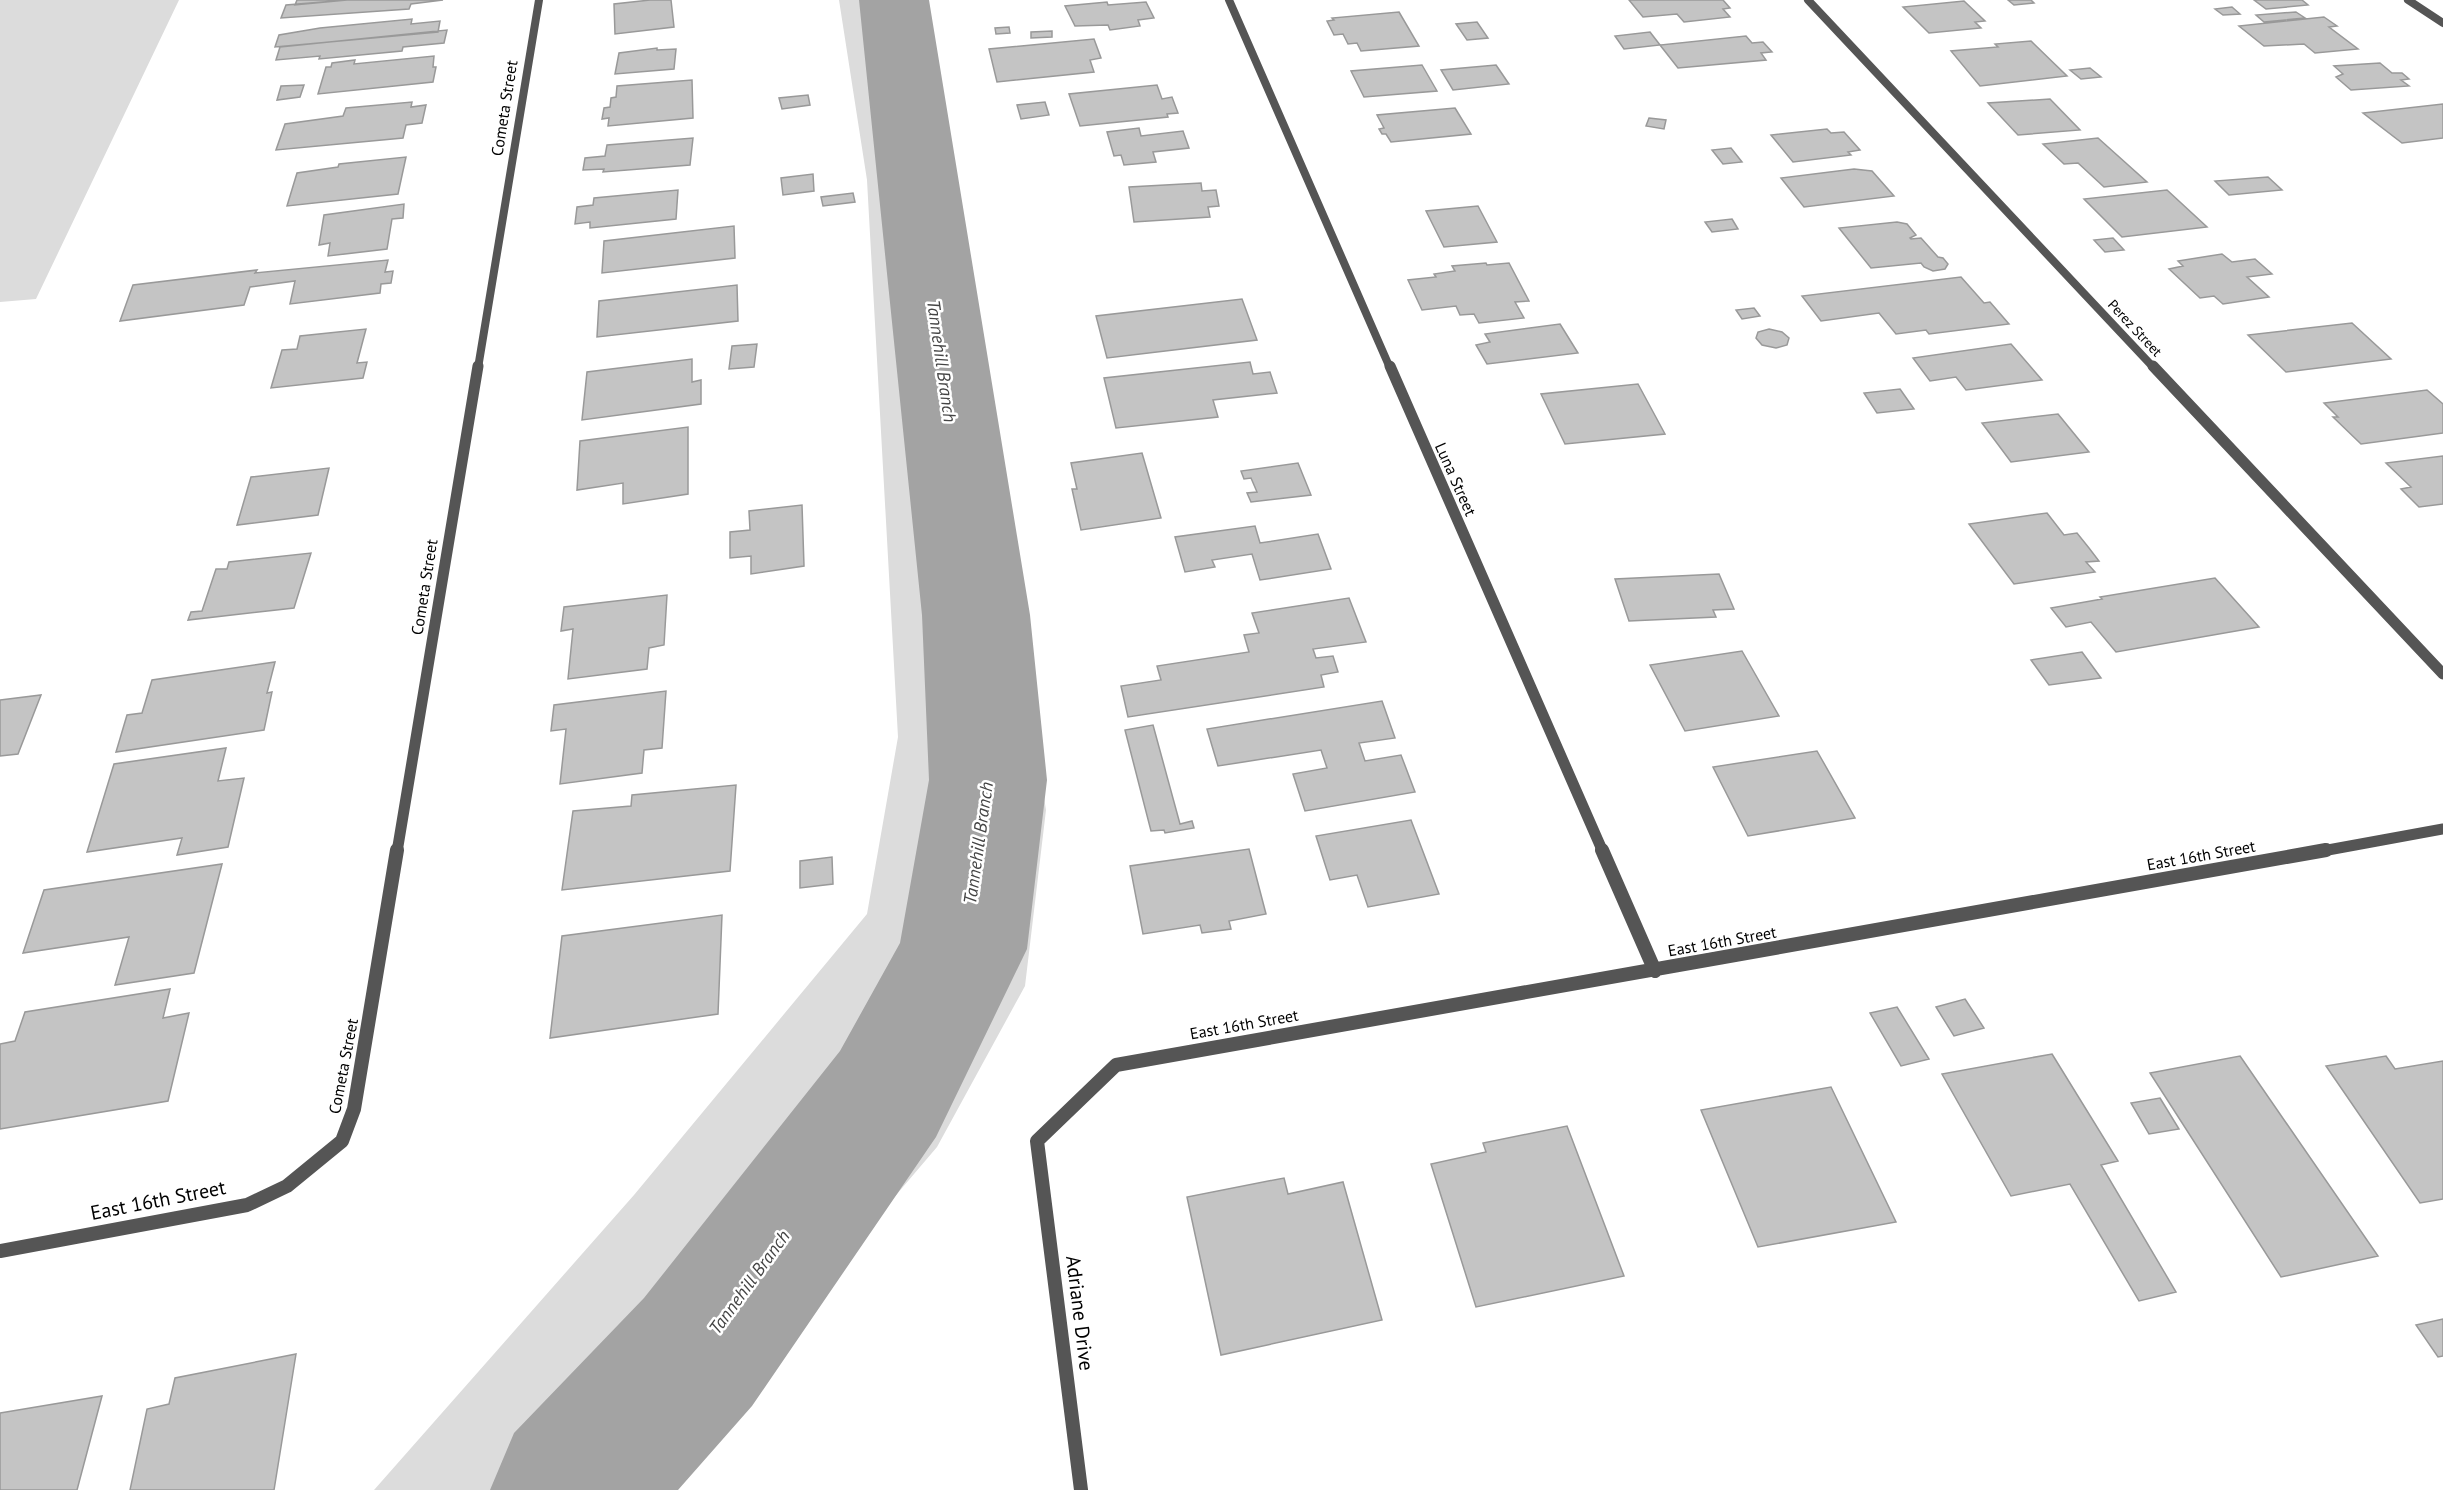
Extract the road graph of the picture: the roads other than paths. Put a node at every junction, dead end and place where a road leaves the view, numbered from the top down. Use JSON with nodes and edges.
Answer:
{"nodes":[{"id":1,"x":539,"y":0,"type":"edge"},
{"id":2,"x":1229,"y":0,"type":"edge"},
{"id":3,"x":1808,"y":0,"type":"edge"},
{"id":4,"x":2408,"y":0,"type":"edge"},
{"id":5,"x":2443,"y":22,"type":"edge"},
{"id":6,"x":2443,"y":674,"type":"edge"},
{"id":7,"x":2443,"y":829,"type":"edge"},
{"id":8,"x":1655,"y":971,"type":"junction"},
{"id":9,"x":1037,"y":1141,"type":"joint"},
{"id":10,"x":314,"y":1166,"type":"joint"},
{"id":11,"x":0,"y":1251,"type":"edge"},
{"id":12,"x":1081,"y":1490,"type":"edge"}],
"edges":[{"from":1,"to":10,"type":"street","name":"Cometa Street"},
{"from":2,"to":8,"type":"street","name":"Luna Street"},
{"from":3,"to":6,"type":"street","name":"Perez Street"},
{"from":4,"to":5,"type":"street"},
{"from":7,"to":8,"type":"street","name":"East 16th Street"},
{"from":8,"to":9,"type":"street","name":"East 16th Street"},
{"from":9,"to":12,"type":"street","name":"Adriane Drive"},
{"from":10,"to":11,"type":"street","name":"East 16th Street"}]}
